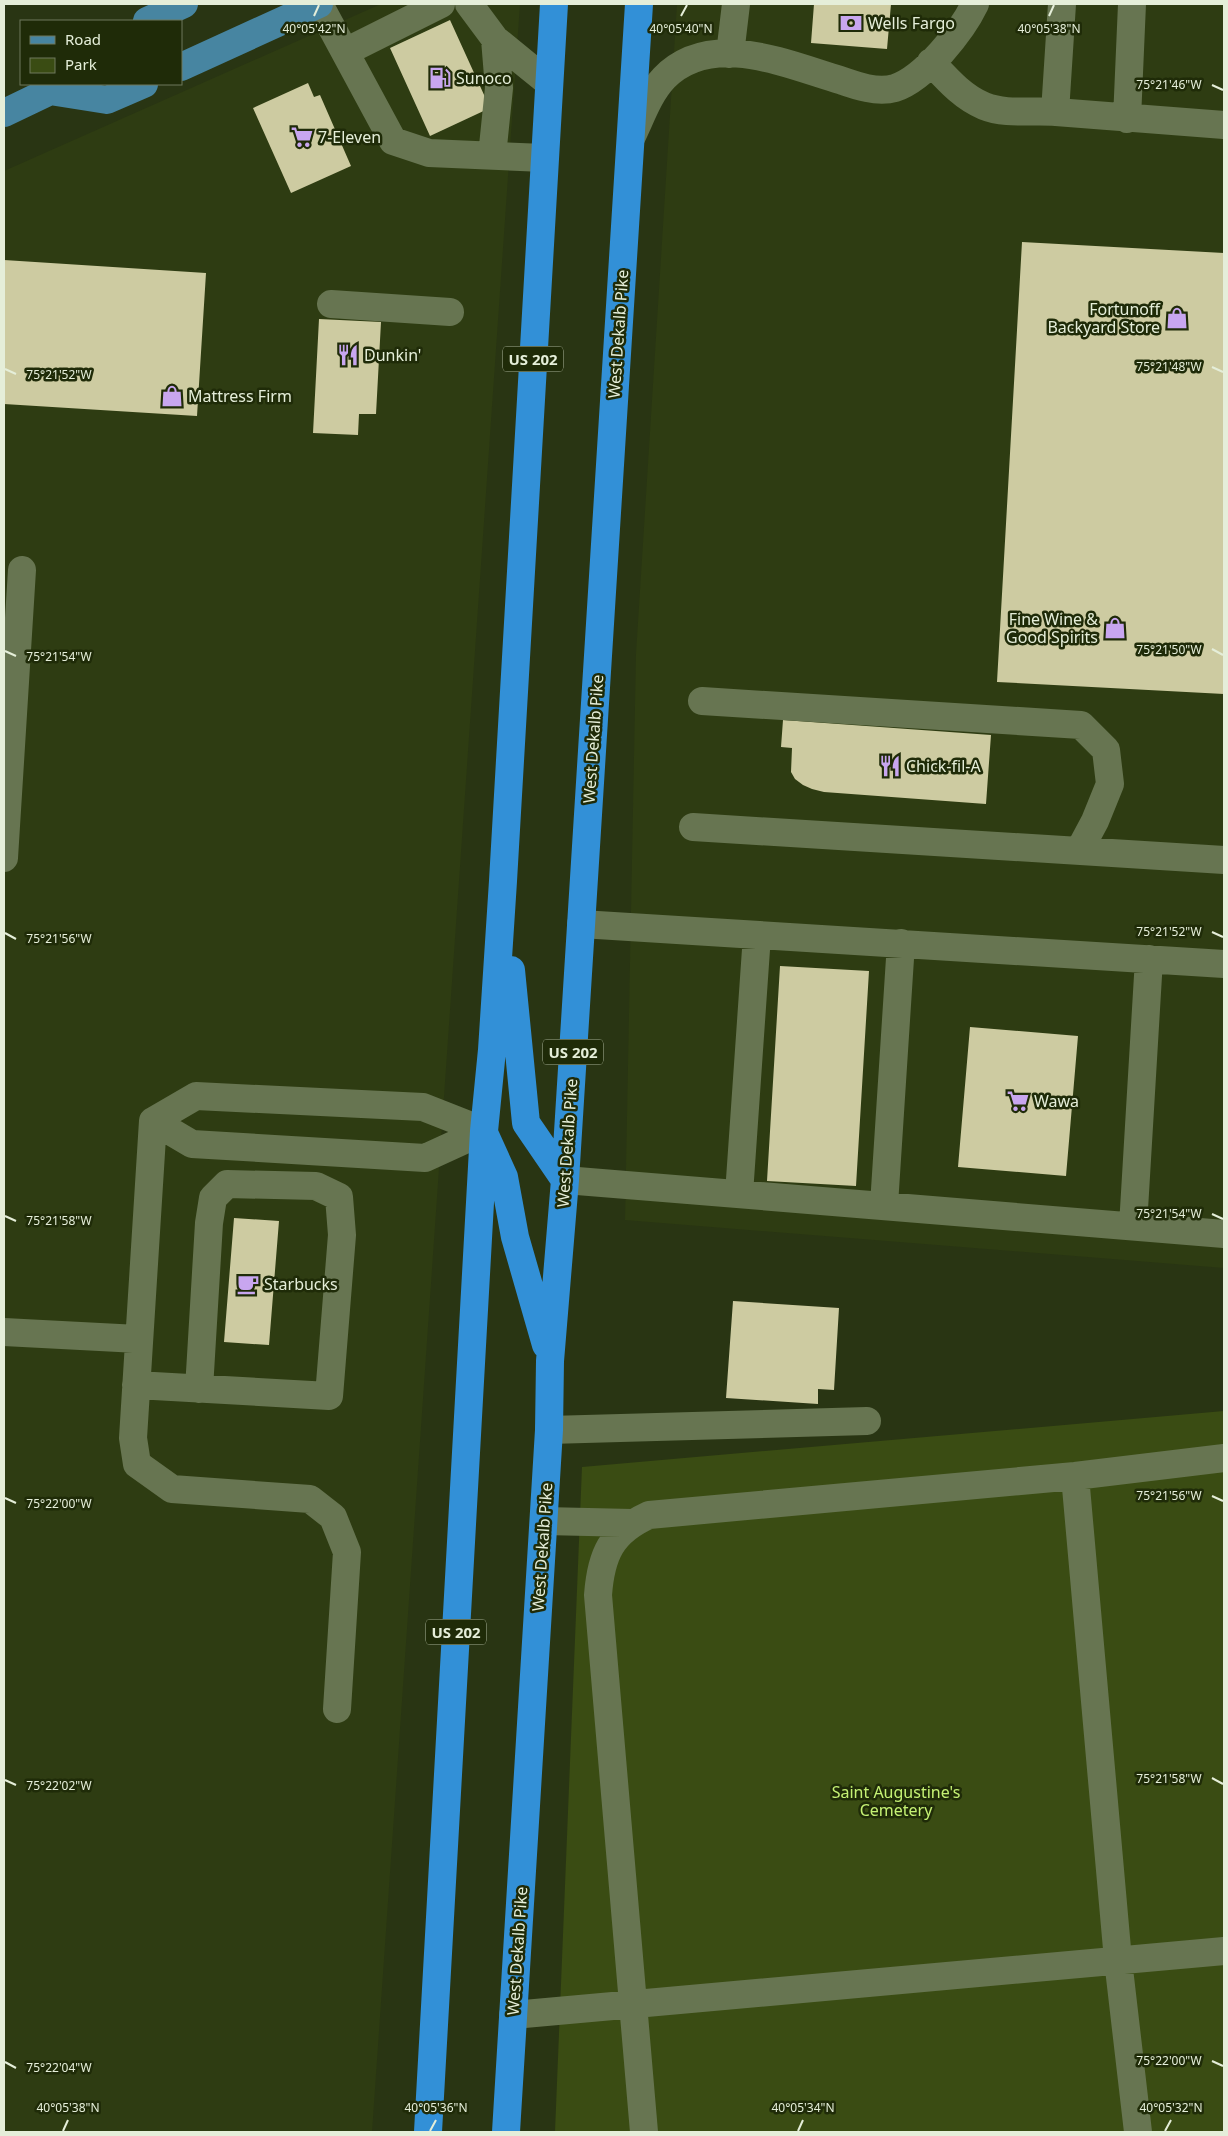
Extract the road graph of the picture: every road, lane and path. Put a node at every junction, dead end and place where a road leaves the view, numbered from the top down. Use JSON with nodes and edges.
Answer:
{"nodes":[{"id":1,"x":184,"y":4,"type":"edge"},
{"id":2,"x":319,"y":4,"type":"edge"},
{"id":3,"x":440,"y":4,"type":"edge"},
{"id":4,"x":468,"y":4,"type":"edge"},
{"id":5,"x":554,"y":4,"type":"edge"},
{"id":6,"x":640,"y":4,"type":"edge"},
{"id":7,"x":736,"y":4,"type":"edge"},
{"id":8,"x":975,"y":4,"type":"edge"},
{"id":9,"x":1062,"y":4,"type":"edge"},
{"id":10,"x":1132,"y":4,"type":"edge"},
{"id":11,"x":149,"y":20,"type":"edge"},
{"id":12,"x":495,"y":39,"type":"junction"},
{"id":13,"x":345,"y":52,"type":"junction"},
{"id":14,"x":730,"y":54,"type":"junction"},
{"id":15,"x":931,"y":62,"type":"junction"},
{"id":16,"x":182,"y":67,"type":"edge"},
{"id":17,"x":549,"y":83,"type":"junction"},
{"id":18,"x":142,"y":85,"type":"edge"},
{"id":19,"x":53,"y":87,"type":"edge"},
{"id":20,"x":1055,"y":112,"type":"junction"},
{"id":21,"x":4,"y":113,"type":"edge"},
{"id":22,"x":1127,"y":119,"type":"junction"},
{"id":23,"x":1224,"y":125,"type":"edge"},
{"id":24,"x":631,"y":140,"type":"junction"},
{"id":25,"x":492,"y":156,"type":"junction"},
{"id":26,"x":544,"y":158,"type":"junction"},
{"id":27,"x":331,"y":304,"type":"dead end"},
{"id":28,"x":450,"y":312,"type":"dead end"},
{"id":29,"x":22,"y":570,"type":"dead end"},
{"id":30,"x":10,"y":679,"type":"edge"},
{"id":31,"x":702,"y":701,"type":"dead end"},
{"id":32,"x":693,"y":827,"type":"dead end"},
{"id":33,"x":1079,"y":851,"type":"junction"},
{"id":34,"x":4,"y":858,"type":"edge"},
{"id":35,"x":1224,"y":860,"type":"edge"},
{"id":36,"x":503,"y":881,"type":"junction"},
{"id":37,"x":581,"y":924,"type":"junction"},
{"id":38,"x":757,"y":935,"type":"junction"},
{"id":39,"x":901,"y":943,"type":"junction"},
{"id":40,"x":1149,"y":959,"type":"junction"},
{"id":41,"x":1224,"y":964,"type":"edge"},
{"id":42,"x":153,"y":1121,"type":"junction"},
{"id":43,"x":484,"y":1132,"type":"junction"},
{"id":44,"x":564,"y":1180,"type":"junction"},
{"id":45,"x":739,"y":1194,"type":"junction"},
{"id":46,"x":884,"y":1205,"type":"junction"},
{"id":47,"x":1132,"y":1226,"type":"junction"},
{"id":48,"x":1224,"y":1234,"type":"edge"},
{"id":49,"x":4,"y":1332,"type":"edge"},
{"id":50,"x":138,"y":1339,"type":"junction"},
{"id":51,"x":550,"y":1361,"type":"junction"},
{"id":52,"x":136,"y":1385,"type":"junction"},
{"id":53,"x":199,"y":1389,"type":"junction"},
{"id":54,"x":867,"y":1421,"type":"dead end"},
{"id":55,"x":549,"y":1430,"type":"junction"},
{"id":56,"x":1224,"y":1458,"type":"edge"},
{"id":57,"x":1075,"y":1476,"type":"junction"},
{"id":58,"x":544,"y":1521,"type":"junction"},
{"id":59,"x":632,"y":1523,"type":"junction"},
{"id":60,"x":337,"y":1709,"type":"dead end"},
{"id":61,"x":1224,"y":1951,"type":"edge"},
{"id":62,"x":1118,"y":1960,"type":"junction"},
{"id":63,"x":632,"y":2004,"type":"junction"},
{"id":64,"x":513,"y":2015,"type":"junction"},
{"id":65,"x":428,"y":2132,"type":"edge"},
{"id":66,"x":506,"y":2132,"type":"edge"},
{"id":67,"x":644,"y":2132,"type":"edge"},
{"id":68,"x":1138,"y":2132,"type":"edge"}],
"edges":[{"from":1,"to":11,"type":"main road"},
{"from":2,"to":13,"type":"lane"},
{"from":2,"to":16,"type":"main road"},
{"from":3,"to":13,"type":"lane"},
{"from":4,"to":12,"type":"lane"},
{"from":5,"to":17,"type":"highway","number":"US 202"},
{"from":6,"to":24,"type":"highway","name":"West Dekalb Pike","number":"US 202"},
{"from":7,"to":14,"type":"lane"},
{"from":8,"to":15,"type":"lane"},
{"from":9,"to":20,"type":"lane"},
{"from":10,"to":22,"type":"lane"},
{"from":12,"to":17,"type":"lane"},
{"from":12,"to":25,"type":"lane"},
{"from":13,"to":25,"type":"lane"},
{"from":14,"to":15,"type":"lane"},
{"from":14,"to":24,"type":"lane"},
{"from":15,"to":20,"type":"lane"},
{"from":17,"to":26,"type":"highway","number":"US 202"},
{"from":18,"to":19,"type":"main road"},
{"from":19,"to":21,"type":"main road"},
{"from":20,"to":22,"type":"lane"},
{"from":22,"to":23,"type":"lane"},
{"from":24,"to":37,"type":"highway","name":"West Dekalb Pike","number":"US 202"},
{"from":25,"to":26,"type":"lane"},
{"from":26,"to":36,"type":"highway","number":"US 202"},
{"from":27,"to":28,"type":"lane"},
{"from":29,"to":30,"type":"lane"},
{"from":30,"to":34,"type":"lane"},
{"from":31,"to":33,"type":"lane"},
{"from":32,"to":33,"type":"lane"},
{"from":33,"to":35,"type":"lane"},
{"from":36,"to":43,"type":"highway","number":"US 202"},
{"from":36,"to":44,"type":"highway"},
{"from":37,"to":38,"type":"lane"},
{"from":37,"to":44,"type":"highway","name":"West Dekalb Pike","number":"US 202"},
{"from":38,"to":39,"type":"lane"},
{"from":38,"to":45,"type":"lane"},
{"from":39,"to":40,"type":"lane"},
{"from":39,"to":46,"type":"lane"},
{"from":40,"to":41,"type":"lane"},
{"from":40,"to":47,"type":"lane"},
{"from":42,"to":43,"type":"lane"},
{"from":42,"to":43,"type":"lane"},
{"from":42,"to":50,"type":"lane"},
{"from":43,"to":51,"type":"highway"},
{"from":43,"to":65,"type":"highway","number":"US 202"},
{"from":44,"to":45,"type":"lane"},
{"from":44,"to":51,"type":"highway","name":"West Dekalb Pike","number":"US 202"},
{"from":45,"to":46,"type":"lane"},
{"from":46,"to":47,"type":"lane"},
{"from":47,"to":48,"type":"lane"},
{"from":49,"to":50,"type":"lane"},
{"from":50,"to":52,"type":"lane"},
{"from":51,"to":55,"type":"highway","name":"West Dekalb Pike","number":"US 202"},
{"from":52,"to":53,"type":"lane"},
{"from":52,"to":60,"type":"lane"},
{"from":53,"to":53,"type":"lane"},
{"from":54,"to":55,"type":"lane"},
{"from":55,"to":58,"type":"highway","name":"West Dekalb Pike","number":"US 202"},
{"from":56,"to":57,"type":"lane"},
{"from":57,"to":59,"type":"lane"},
{"from":57,"to":62,"type":"lane"},
{"from":58,"to":59,"type":"lane"},
{"from":58,"to":64,"type":"highway","name":"West Dekalb Pike","number":"US 202"},
{"from":59,"to":63,"type":"lane"},
{"from":61,"to":62,"type":"lane"},
{"from":62,"to":63,"type":"lane"},
{"from":62,"to":68,"type":"lane"},
{"from":63,"to":64,"type":"lane"},
{"from":63,"to":67,"type":"lane"},
{"from":64,"to":66,"type":"highway","name":"West Dekalb Pike","number":"US 202"}]}
